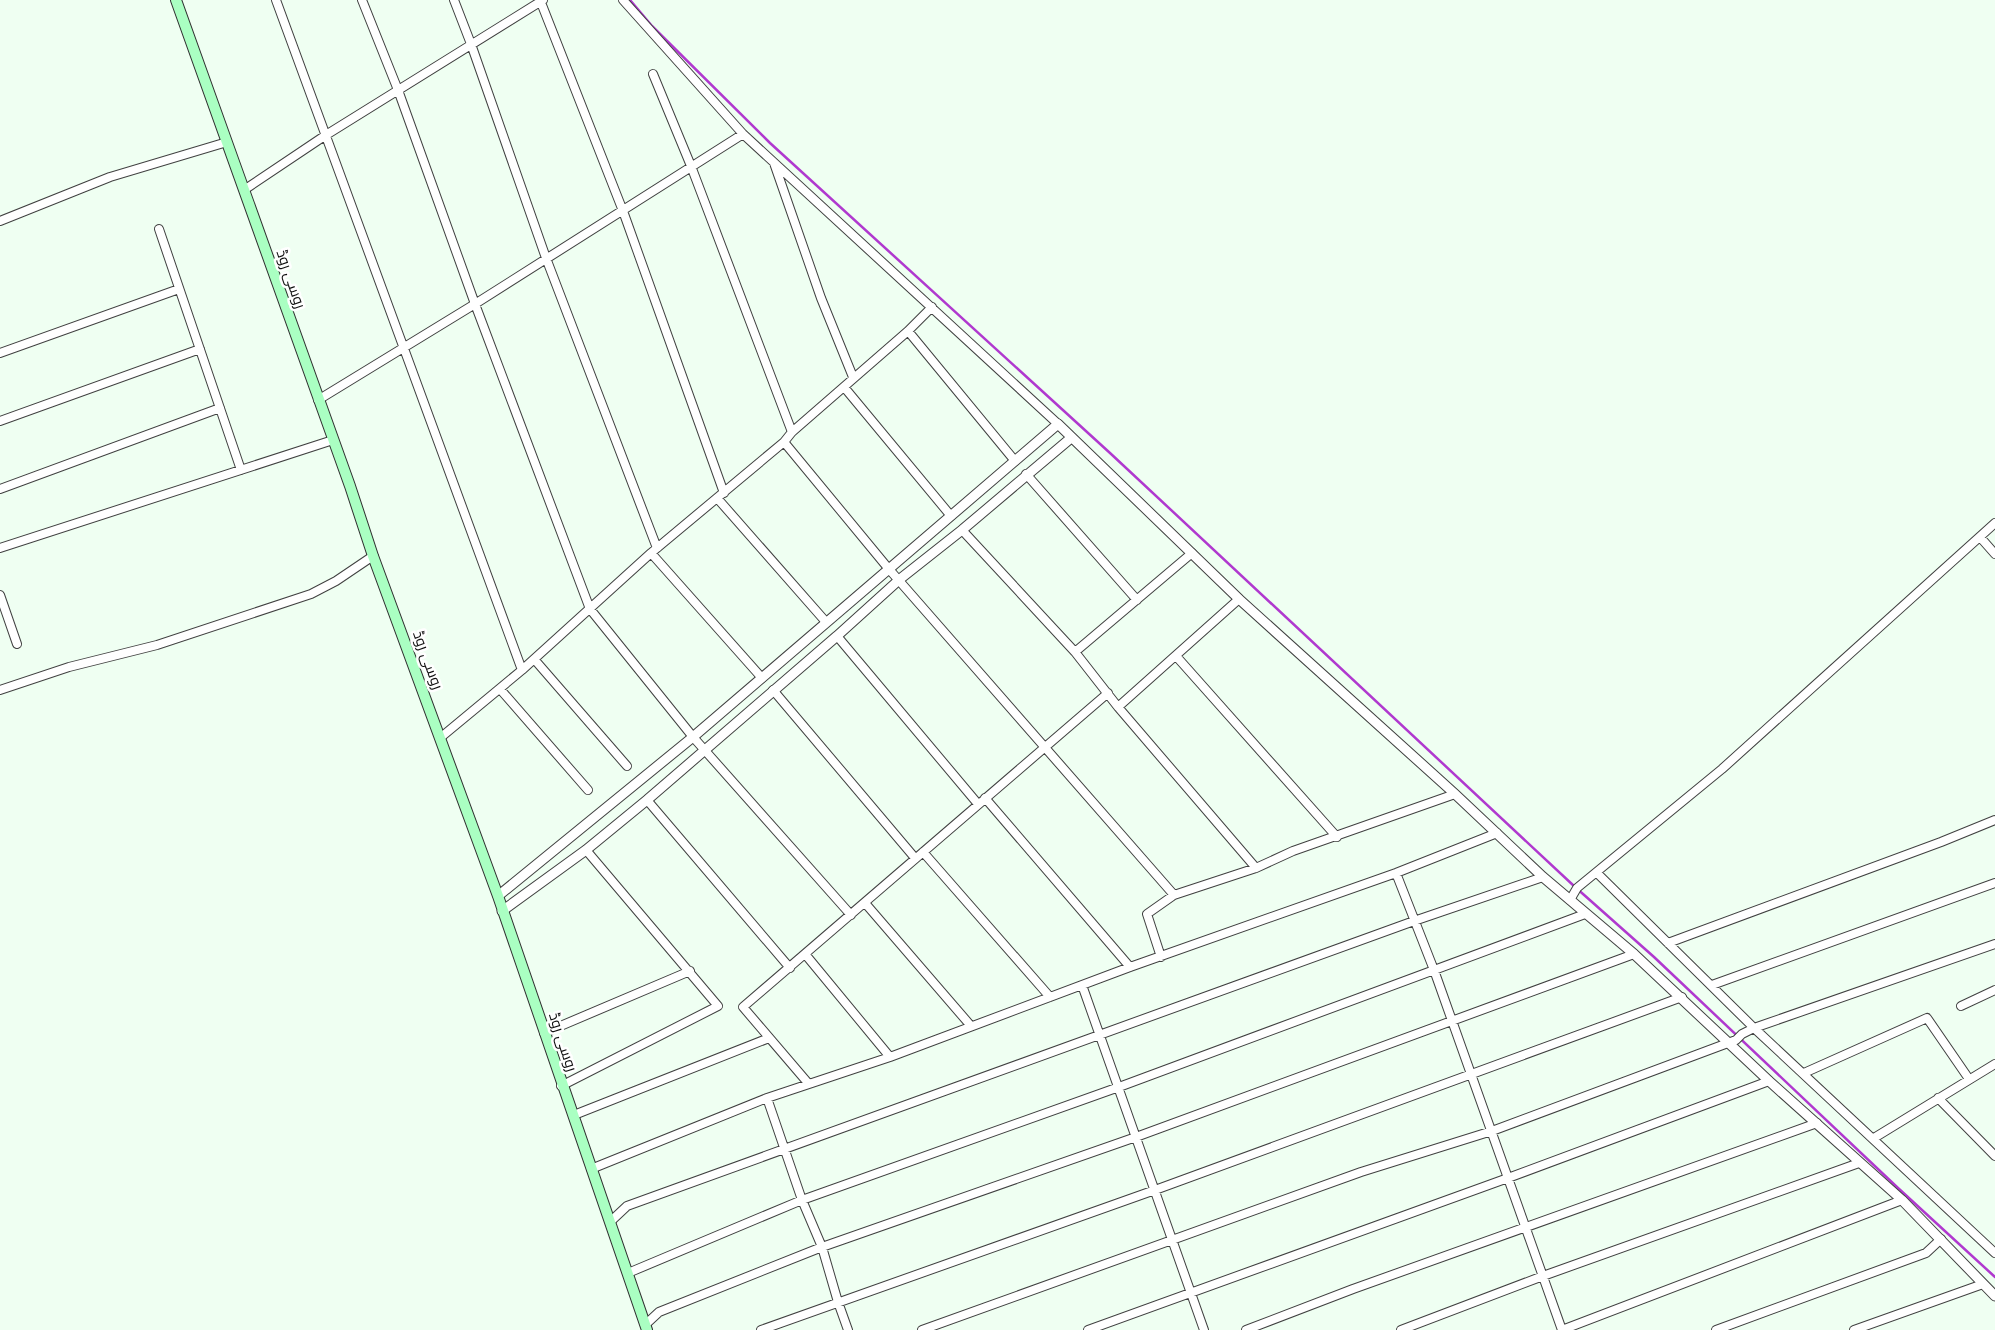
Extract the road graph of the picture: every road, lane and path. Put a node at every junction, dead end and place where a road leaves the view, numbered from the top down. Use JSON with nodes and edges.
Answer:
{"nodes":[{"id":1,"x":276,"y":0,"type":"edge"},
{"id":2,"x":362,"y":0,"type":"edge"},
{"id":3,"x":454,"y":0,"type":"edge"},
{"id":4,"x":541,"y":0,"type":"edge"},
{"id":5,"x":623,"y":0,"type":"edge"},
{"id":6,"x":176,"y":1,"type":"edge"},
{"id":7,"x":471,"y":44,"type":"junction"},
{"id":8,"x":653,"y":74,"type":"dead end"},
{"id":9,"x":398,"y":90,"type":"junction"},
{"id":10,"x":743,"y":134,"type":"junction"},
{"id":11,"x":326,"y":135,"type":"junction"},
{"id":12,"x":227,"y":142,"type":"junction"},
{"id":13,"x":774,"y":162,"type":"junction"},
{"id":14,"x":690,"y":166,"type":"junction"},
{"id":15,"x":244,"y":190,"type":"junction"},
{"id":16,"x":623,"y":211,"type":"junction"},
{"id":17,"x":0,"y":221,"type":"edge"},
{"id":18,"x":159,"y":229,"type":"dead end"},
{"id":19,"x":546,"y":258,"type":"junction"},
{"id":20,"x":179,"y":289,"type":"junction"},
{"id":21,"x":475,"y":304,"type":"junction"},
{"id":22,"x":932,"y":308,"type":"junction"},
{"id":23,"x":908,"y":331,"type":"junction"},
{"id":24,"x":403,"y":347,"type":"junction"},
{"id":25,"x":200,"y":349,"type":"junction"},
{"id":26,"x":0,"y":353,"type":"edge"},
{"id":27,"x":853,"y":377,"type":"junction"},
{"id":28,"x":844,"y":387,"type":"junction"},
{"id":29,"x":318,"y":400,"type":"junction"},
{"id":30,"x":220,"y":408,"type":"junction"},
{"id":31,"x":0,"y":421,"type":"edge"},
{"id":32,"x":1058,"y":424,"type":"junction"},
{"id":33,"x":792,"y":432,"type":"junction"},
{"id":34,"x":1071,"y":438,"type":"junction"},
{"id":35,"x":333,"y":440,"type":"junction"},
{"id":36,"x":784,"y":442,"type":"junction"},
{"id":37,"x":1015,"y":460,"type":"junction"},
{"id":38,"x":241,"y":470,"type":"junction"},
{"id":39,"x":1026,"y":474,"type":"junction"},
{"id":40,"x":0,"y":489,"type":"edge"},
{"id":41,"x":721,"y":496,"type":"junction"},
{"id":42,"x":951,"y":516,"type":"junction"},
{"id":43,"x":1995,"y":523,"type":"edge"},
{"id":44,"x":962,"y":530,"type":"junction"},
{"id":45,"x":1980,"y":537,"type":"junction"},
{"id":46,"x":0,"y":548,"type":"edge"},
{"id":47,"x":654,"y":550,"type":"junction"},
{"id":48,"x":1192,"y":553,"type":"junction"},
{"id":49,"x":1995,"y":554,"type":"edge"},
{"id":50,"x":373,"y":556,"type":"junction"},
{"id":51,"x":888,"y":568,"type":"junction"},
{"id":52,"x":900,"y":579,"type":"junction"},
{"id":53,"x":0,"y":595,"type":"edge"},
{"id":54,"x":1239,"y":599,"type":"junction"},
{"id":55,"x":1137,"y":600,"type":"junction"},
{"id":56,"x":590,"y":609,"type":"junction"},
{"id":57,"x":826,"y":622,"type":"junction"},
{"id":58,"x":837,"y":636,"type":"junction"},
{"id":59,"x":16,"y":644,"type":"dead end"},
{"id":60,"x":1075,"y":652,"type":"junction"},
{"id":61,"x":1176,"y":656,"type":"junction"},
{"id":62,"x":534,"y":658,"type":"junction"},
{"id":63,"x":522,"y":670,"type":"junction"},
{"id":64,"x":762,"y":678,"type":"junction"},
{"id":65,"x":500,"y":689,"type":"junction"},
{"id":66,"x":0,"y":690,"type":"edge"},
{"id":67,"x":773,"y":690,"type":"junction"},
{"id":68,"x":1108,"y":693,"type":"junction"},
{"id":69,"x":1118,"y":707,"type":"junction"},
{"id":70,"x":693,"y":737,"type":"junction"},
{"id":71,"x":440,"y":738,"type":"junction"},
{"id":72,"x":1046,"y":747,"type":"junction"},
{"id":73,"x":705,"y":749,"type":"junction"},
{"id":74,"x":626,"y":766,"type":"dead end"},
{"id":75,"x":588,"y":790,"type":"dead end"},
{"id":76,"x":1455,"y":794,"type":"junction"},
{"id":77,"x":985,"y":798,"type":"junction"},
{"id":78,"x":647,"y":800,"type":"junction"},
{"id":79,"x":978,"y":804,"type":"junction"},
{"id":80,"x":1995,"y":820,"type":"edge"},
{"id":81,"x":1497,"y":833,"type":"junction"},
{"id":82,"x":1337,"y":837,"type":"junction"},
{"id":83,"x":586,"y":850,"type":"junction"},
{"id":84,"x":923,"y":852,"type":"junction"},
{"id":85,"x":915,"y":858,"type":"junction"},
{"id":86,"x":1256,"y":868,"type":"junction"},
{"id":87,"x":1396,"y":873,"type":"junction"},
{"id":88,"x":1594,"y":875,"type":"junction"},
{"id":89,"x":1543,"y":877,"type":"junction"},
{"id":90,"x":1995,"y":883,"type":"edge"},
{"id":91,"x":1174,"y":895,"type":"junction"},
{"id":92,"x":498,"y":896,"type":"junction"},
{"id":93,"x":1571,"y":896,"type":"junction"},
{"id":94,"x":865,"y":902,"type":"junction"},
{"id":95,"x":502,"y":911,"type":"junction"},
{"id":96,"x":1585,"y":914,"type":"junction"},
{"id":97,"x":850,"y":915,"type":"junction"},
{"id":98,"x":1414,"y":921,"type":"junction"},
{"id":99,"x":1668,"y":943,"type":"junction"},
{"id":100,"x":1995,"y":944,"type":"edge"},
{"id":101,"x":805,"y":954,"type":"junction"},
{"id":102,"x":1634,"y":954,"type":"junction"},
{"id":103,"x":1161,"y":957,"type":"junction"},
{"id":104,"x":1130,"y":967,"type":"junction"},
{"id":105,"x":790,"y":968,"type":"junction"},
{"id":106,"x":1434,"y":970,"type":"junction"},
{"id":107,"x":690,"y":971,"type":"junction"},
{"id":108,"x":1082,"y":985,"type":"junction"},
{"id":109,"x":1712,"y":985,"type":"junction"},
{"id":110,"x":1995,"y":990,"type":"edge"},
{"id":111,"x":1050,"y":997,"type":"junction"},
{"id":112,"x":1682,"y":997,"type":"junction"},
{"id":113,"x":1961,"y":1006,"type":"dead end"},
{"id":114,"x":1452,"y":1021,"type":"junction"},
{"id":115,"x":971,"y":1026,"type":"junction"},
{"id":116,"x":1754,"y":1028,"type":"junction"},
{"id":117,"x":544,"y":1033,"type":"junction"},
{"id":118,"x":1100,"y":1033,"type":"junction"},
{"id":119,"x":770,"y":1038,"type":"junction"},
{"id":120,"x":1732,"y":1042,"type":"junction"},
{"id":121,"x":890,"y":1057,"type":"junction"},
{"id":122,"x":1993,"y":1067,"type":"edge"},
{"id":123,"x":1471,"y":1073,"type":"junction"},
{"id":124,"x":1804,"y":1074,"type":"junction"},
{"id":125,"x":1968,"y":1080,"type":"junction"},
{"id":126,"x":1769,"y":1081,"type":"junction"},
{"id":127,"x":808,"y":1083,"type":"junction"},
{"id":128,"x":561,"y":1086,"type":"junction"},
{"id":129,"x":1119,"y":1087,"type":"junction"},
{"id":130,"x":767,"y":1098,"type":"junction"},
{"id":131,"x":1938,"y":1098,"type":"junction"},
{"id":132,"x":574,"y":1116,"type":"junction"},
{"id":133,"x":1817,"y":1123,"type":"junction"},
{"id":134,"x":1492,"y":1131,"type":"junction"},
{"id":135,"x":1136,"y":1137,"type":"junction"},
{"id":136,"x":1874,"y":1138,"type":"junction"},
{"id":137,"x":784,"y":1149,"type":"junction"},
{"id":138,"x":1995,"y":1156,"type":"edge"},
{"id":139,"x":1859,"y":1162,"type":"junction"},
{"id":140,"x":591,"y":1169,"type":"junction"},
{"id":141,"x":1508,"y":1178,"type":"junction"},
{"id":142,"x":1155,"y":1190,"type":"junction"},
{"id":143,"x":802,"y":1200,"type":"junction"},
{"id":144,"x":1902,"y":1200,"type":"junction"},
{"id":145,"x":610,"y":1222,"type":"junction"},
{"id":146,"x":1526,"y":1228,"type":"junction"},
{"id":147,"x":1941,"y":1239,"type":"junction"},
{"id":148,"x":1173,"y":1240,"type":"junction"},
{"id":149,"x":822,"y":1247,"type":"junction"},
{"id":150,"x":1995,"y":1253,"type":"edge"},
{"id":151,"x":628,"y":1273,"type":"junction"},
{"id":152,"x":1543,"y":1276,"type":"junction"},
{"id":153,"x":1983,"y":1284,"type":"junction"},
{"id":154,"x":1192,"y":1293,"type":"junction"},
{"id":155,"x":1995,"y":1296,"type":"edge"},
{"id":156,"x":838,"y":1302,"type":"junction"},
{"id":157,"x":646,"y":1327,"type":"edge"},
{"id":158,"x":761,"y":1330,"type":"edge"},
{"id":159,"x":848,"y":1330,"type":"edge"},
{"id":160,"x":922,"y":1330,"type":"edge"},
{"id":161,"x":1088,"y":1330,"type":"edge"},
{"id":162,"x":1204,"y":1330,"type":"edge"},
{"id":163,"x":1246,"y":1330,"type":"edge"},
{"id":164,"x":1401,"y":1330,"type":"edge"},
{"id":165,"x":1562,"y":1330,"type":"edge"},
{"id":166,"x":1716,"y":1330,"type":"edge"},
{"id":167,"x":1854,"y":1330,"type":"edge"}],
"edges":[{"from":1,"to":11,"type":"street"},
{"from":2,"to":9,"type":"street"},
{"from":3,"to":7,"type":"street"},
{"from":4,"to":7,"type":"street"},
{"from":4,"to":16,"type":"street"},
{"from":5,"to":10,"type":"street"},
{"from":6,"to":12,"type":"main road","name":"روسی روڈ"},
{"from":7,"to":9,"type":"street"},
{"from":7,"to":19,"type":"street"},
{"from":8,"to":14,"type":"street"},
{"from":9,"to":11,"type":"street"},
{"from":9,"to":21,"type":"street"},
{"from":10,"to":13,"type":"street"},
{"from":10,"to":14,"type":"street"},
{"from":11,"to":15,"type":"street"},
{"from":11,"to":24,"type":"street"},
{"from":12,"to":15,"type":"main road","name":"روسی روڈ"},
{"from":12,"to":17,"type":"street"},
{"from":13,"to":22,"type":"street"},
{"from":13,"to":27,"type":"street"},
{"from":14,"to":16,"type":"street"},
{"from":14,"to":33,"type":"street"},
{"from":15,"to":29,"type":"main road","name":"روسی روڈ"},
{"from":16,"to":19,"type":"street"},
{"from":16,"to":41,"type":"street"},
{"from":18,"to":20,"type":"street"},
{"from":19,"to":21,"type":"street"},
{"from":19,"to":47,"type":"street"},
{"from":20,"to":25,"type":"street"},
{"from":20,"to":26,"type":"street"},
{"from":21,"to":24,"type":"street"},
{"from":21,"to":56,"type":"street"},
{"from":22,"to":23,"type":"street"},
{"from":22,"to":32,"type":"street"},
{"from":23,"to":27,"type":"street"},
{"from":23,"to":37,"type":"street"},
{"from":24,"to":29,"type":"street"},
{"from":24,"to":63,"type":"street"},
{"from":25,"to":30,"type":"street"},
{"from":25,"to":31,"type":"street"},
{"from":27,"to":28,"type":"street"},
{"from":28,"to":33,"type":"street"},
{"from":28,"to":42,"type":"street"},
{"from":29,"to":35,"type":"main road","name":"روسی روڈ"},
{"from":30,"to":38,"type":"street"},
{"from":30,"to":40,"type":"street"},
{"from":32,"to":34,"type":"street"},
{"from":32,"to":37,"type":"street"},
{"from":33,"to":36,"type":"street"},
{"from":34,"to":39,"type":"street"},
{"from":34,"to":48,"type":"street"},
{"from":35,"to":38,"type":"street"},
{"from":35,"to":50,"type":"main road","name":"روسی روڈ"},
{"from":36,"to":41,"type":"street"},
{"from":36,"to":51,"type":"street"},
{"from":37,"to":42,"type":"street"},
{"from":38,"to":46,"type":"street"},
{"from":39,"to":44,"type":"street"},
{"from":39,"to":55,"type":"street"},
{"from":41,"to":47,"type":"street"},
{"from":41,"to":57,"type":"street"},
{"from":42,"to":51,"type":"street"},
{"from":43,"to":45,"type":"street"},
{"from":44,"to":52,"type":"street"},
{"from":44,"to":60,"type":"street"},
{"from":45,"to":49,"type":"street"},
{"from":45,"to":88,"type":"street"},
{"from":47,"to":56,"type":"street"},
{"from":47,"to":64,"type":"street"},
{"from":48,"to":54,"type":"street"},
{"from":48,"to":55,"type":"street"},
{"from":50,"to":66,"type":"street"},
{"from":50,"to":71,"type":"main road","name":"روسی روڈ"},
{"from":51,"to":52,"type":"street"},
{"from":51,"to":57,"type":"street"},
{"from":52,"to":58,"type":"street"},
{"from":52,"to":72,"type":"street"},
{"from":53,"to":59,"type":"street"},
{"from":54,"to":61,"type":"street"},
{"from":54,"to":76,"type":"street"},
{"from":55,"to":60,"type":"street"},
{"from":56,"to":62,"type":"street"},
{"from":56,"to":70,"type":"street"},
{"from":57,"to":64,"type":"street"},
{"from":58,"to":67,"type":"street"},
{"from":58,"to":79,"type":"street"},
{"from":60,"to":68,"type":"street"},
{"from":61,"to":69,"type":"street"},
{"from":61,"to":82,"type":"street"},
{"from":62,"to":63,"type":"street"},
{"from":62,"to":74,"type":"street"},
{"from":63,"to":65,"type":"street"},
{"from":64,"to":70,"type":"street"},
{"from":65,"to":71,"type":"street"},
{"from":65,"to":75,"type":"street"},
{"from":67,"to":73,"type":"street"},
{"from":67,"to":85,"type":"street"},
{"from":68,"to":69,"type":"street"},
{"from":68,"to":72,"type":"street"},
{"from":69,"to":86,"type":"street"},
{"from":70,"to":73,"type":"street"},
{"from":70,"to":92,"type":"street"},
{"from":71,"to":92,"type":"main road","name":"روسی روڈ"},
{"from":72,"to":77,"type":"street"},
{"from":72,"to":91,"type":"street"},
{"from":73,"to":78,"type":"street"},
{"from":73,"to":97,"type":"street"},
{"from":76,"to":81,"type":"street"},
{"from":76,"to":82,"type":"street"},
{"from":77,"to":79,"type":"street"},
{"from":77,"to":104,"type":"street"},
{"from":78,"to":83,"type":"street"},
{"from":78,"to":105,"type":"street"},
{"from":79,"to":84,"type":"street"},
{"from":80,"to":99,"type":"street"},
{"from":81,"to":87,"type":"street"},
{"from":81,"to":89,"type":"street"},
{"from":82,"to":86,"type":"street"},
{"from":83,"to":95,"type":"street"},
{"from":83,"to":107,"type":"street"},
{"from":84,"to":85,"type":"street"},
{"from":84,"to":111,"type":"street"},
{"from":85,"to":94,"type":"street"},
{"from":86,"to":91,"type":"street"},
{"from":87,"to":98,"type":"street"},
{"from":87,"to":103,"type":"street"},
{"from":88,"to":93,"type":"street"},
{"from":88,"to":99,"type":"street"},
{"from":89,"to":93,"type":"street"},
{"from":89,"to":98,"type":"street"},
{"from":90,"to":109,"type":"street"},
{"from":91,"to":103,"type":"street"},
{"from":92,"to":95,"type":"main road","name":"روسی روڈ"},
{"from":93,"to":96,"type":"street"},
{"from":94,"to":97,"type":"street"},
{"from":94,"to":115,"type":"street"},
{"from":95,"to":117,"type":"main road","name":"روسی روڈ"},
{"from":96,"to":102,"type":"street"},
{"from":96,"to":106,"type":"street"},
{"from":97,"to":101,"type":"street"},
{"from":98,"to":106,"type":"street"},
{"from":98,"to":118,"type":"street"},
{"from":99,"to":109,"type":"street"},
{"from":100,"to":116,"type":"street"},
{"from":101,"to":105,"type":"street"},
{"from":101,"to":121,"type":"street"},
{"from":102,"to":112,"type":"street"},
{"from":102,"to":114,"type":"street"},
{"from":103,"to":104,"type":"street"},
{"from":104,"to":108,"type":"street"},
{"from":105,"to":119,"type":"street"},
{"from":106,"to":114,"type":"street"},
{"from":106,"to":129,"type":"street"},
{"from":107,"to":117,"type":"street"},
{"from":107,"to":128,"type":"street"},
{"from":108,"to":111,"type":"street"},
{"from":108,"to":118,"type":"street"},
{"from":109,"to":116,"type":"street"},
{"from":110,"to":113,"type":"street"},
{"from":111,"to":115,"type":"street"},
{"from":112,"to":120,"type":"street"},
{"from":112,"to":123,"type":"street"},
{"from":114,"to":123,"type":"street"},
{"from":114,"to":135,"type":"street"},
{"from":115,"to":121,"type":"street"},
{"from":116,"to":120,"type":"street"},
{"from":116,"to":124,"type":"street"},
{"from":117,"to":128,"type":"main road","name":"روسی روڈ"},
{"from":118,"to":129,"type":"street"},
{"from":118,"to":137,"type":"street"},
{"from":119,"to":127,"type":"street"},
{"from":119,"to":132,"type":"street"},
{"from":120,"to":126,"type":"street"},
{"from":120,"to":134,"type":"street"},
{"from":121,"to":127,"type":"street"},
{"from":122,"to":125,"type":"street"},
{"from":123,"to":134,"type":"street"},
{"from":123,"to":142,"type":"street"},
{"from":124,"to":125,"type":"street"},
{"from":124,"to":136,"type":"street"},
{"from":125,"to":131,"type":"street"},
{"from":126,"to":133,"type":"street"},
{"from":126,"to":141,"type":"street"},
{"from":127,"to":130,"type":"street"},
{"from":128,"to":132,"type":"main road","name":"روسی روڈ"},
{"from":129,"to":135,"type":"street"},
{"from":129,"to":143,"type":"street"},
{"from":130,"to":137,"type":"street"},
{"from":130,"to":140,"type":"street"},
{"from":131,"to":136,"type":"street"},
{"from":131,"to":138,"type":"street"},
{"from":132,"to":140,"type":"main road","name":"روسی روڈ"},
{"from":133,"to":139,"type":"street"},
{"from":133,"to":146,"type":"street"},
{"from":134,"to":141,"type":"street"},
{"from":134,"to":148,"type":"street"},
{"from":135,"to":142,"type":"street"},
{"from":135,"to":149,"type":"street"},
{"from":136,"to":150,"type":"street"},
{"from":137,"to":143,"type":"street"},
{"from":137,"to":145,"type":"street"},
{"from":139,"to":144,"type":"street"},
{"from":139,"to":152,"type":"street"},
{"from":140,"to":145,"type":"main road","name":"روسی روڈ"},
{"from":141,"to":146,"type":"street"},
{"from":141,"to":154,"type":"street"},
{"from":142,"to":148,"type":"street"},
{"from":142,"to":156,"type":"street"},
{"from":143,"to":149,"type":"street"},
{"from":143,"to":151,"type":"street"},
{"from":144,"to":147,"type":"street"},
{"from":144,"to":165,"type":"street"},
{"from":145,"to":151,"type":"main road","name":"روسی روڈ"},
{"from":146,"to":152,"type":"street"},
{"from":146,"to":163,"type":"street"},
{"from":147,"to":153,"type":"street"},
{"from":147,"to":166,"type":"street"},
{"from":148,"to":154,"type":"street"},
{"from":148,"to":160,"type":"street"},
{"from":149,"to":156,"type":"street"},
{"from":149,"to":157,"type":"street"},
{"from":151,"to":157,"type":"main road","name":"روسی روڈ"},
{"from":152,"to":164,"type":"street"},
{"from":152,"to":165,"type":"street"},
{"from":153,"to":155,"type":"street"},
{"from":153,"to":167,"type":"street"},
{"from":154,"to":161,"type":"street"},
{"from":154,"to":162,"type":"street"},
{"from":156,"to":158,"type":"street"},
{"from":156,"to":159,"type":"street"}]}
